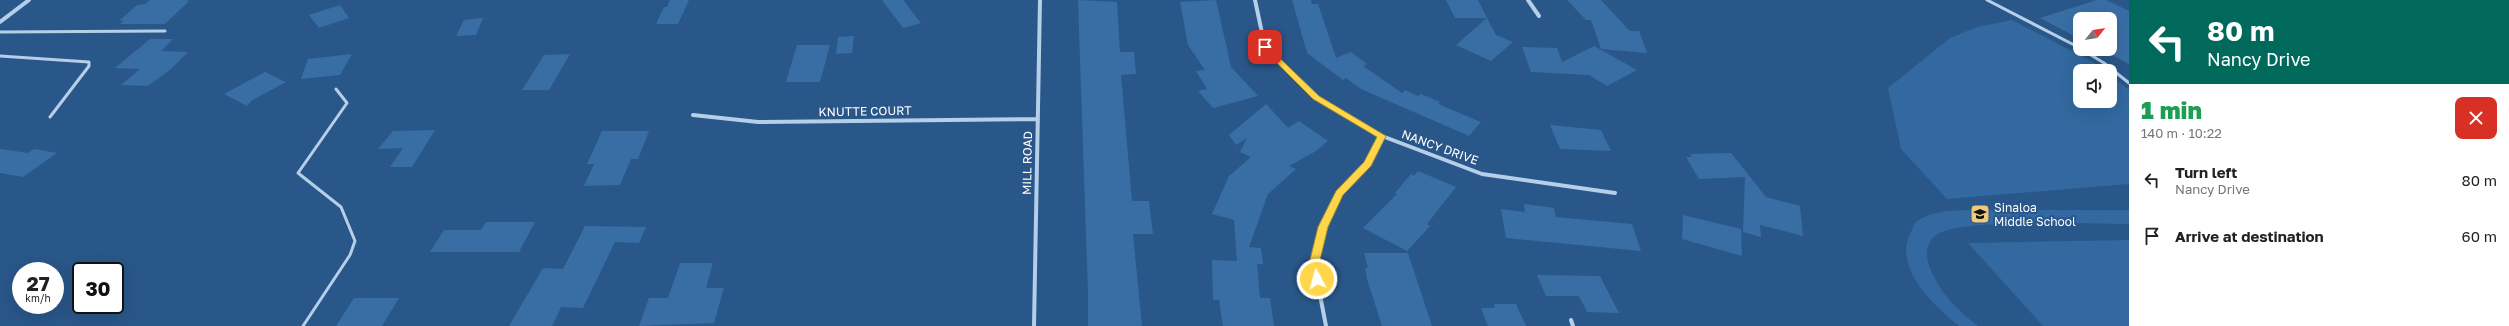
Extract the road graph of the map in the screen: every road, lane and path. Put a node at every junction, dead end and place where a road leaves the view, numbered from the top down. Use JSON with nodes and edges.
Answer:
{"nodes":[{"id":1,"x":29,"y":0,"type":"edge"},
{"id":2,"x":1040,"y":0,"type":"edge"},
{"id":3,"x":1255,"y":0,"type":"edge"},
{"id":4,"x":1528,"y":0,"type":"edge"},
{"id":5,"x":1987,"y":0,"type":"edge"},
{"id":6,"x":1539,"y":16,"type":"dead end"},
{"id":7,"x":0,"y":22,"type":"edge"},
{"id":8,"x":165,"y":31,"type":"dead end"},
{"id":9,"x":0,"y":32,"type":"edge"},
{"id":10,"x":2073,"y":45,"type":"edge"},
{"id":11,"x":0,"y":56,"type":"edge"},
{"id":12,"x":2093,"y":56,"type":"edge"},
{"id":13,"x":2129,"y":83,"type":"edge"},
{"id":14,"x":336,"y":89,"type":"dead end"},
{"id":15,"x":693,"y":115,"type":"dead end"},
{"id":16,"x":50,"y":117,"type":"dead end"},
{"id":17,"x":1038,"y":118,"type":"junction"},
{"id":18,"x":1382,"y":136,"type":"junction"},
{"id":19,"x":1615,"y":193,"type":"dead end"},
{"id":20,"x":1571,"y":320,"type":"dead end"},
{"id":21,"x":303,"y":326,"type":"edge"},
{"id":22,"x":1034,"y":326,"type":"edge"},
{"id":23,"x":1326,"y":326,"type":"edge"},
{"id":24,"x":1573,"y":326,"type":"edge"}],
"edges":[{"from":1,"to":7,"type":"street"},
{"from":2,"to":17,"type":"street","name":"MILL ROAD"},
{"from":3,"to":18,"type":"street","name":"NANCY DRIVE"},
{"from":4,"to":6,"type":"street"},
{"from":5,"to":10,"type":"lane"},
{"from":8,"to":9,"type":"lane"},
{"from":11,"to":16,"type":"lane"},
{"from":12,"to":13,"type":"lane"},
{"from":14,"to":21,"type":"lane"},
{"from":15,"to":17,"type":"street","name":"KNUTTE COURT"},
{"from":17,"to":22,"type":"street","name":"MILL ROAD"},
{"from":18,"to":19,"type":"street","name":"NANCY DRIVE"},
{"from":18,"to":23,"type":"street"},
{"from":20,"to":24,"type":"street"}]}
